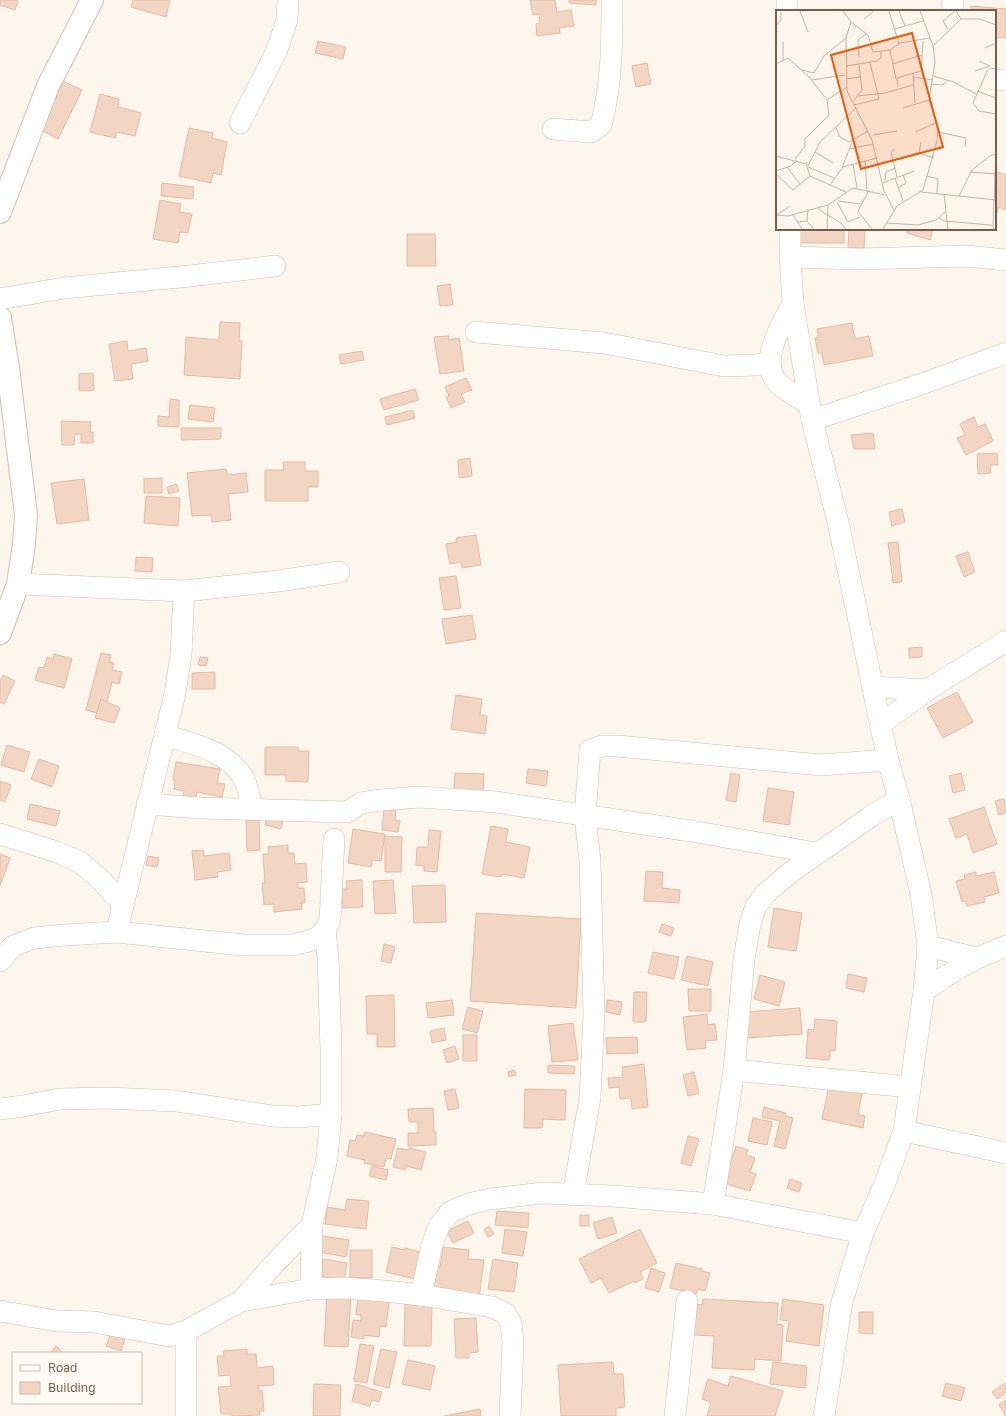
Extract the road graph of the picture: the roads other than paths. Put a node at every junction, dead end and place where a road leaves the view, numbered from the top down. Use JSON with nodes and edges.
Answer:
{"nodes":[{"id":1,"x":92,"y":0,"type":"edge"},
{"id":2,"x":288,"y":0,"type":"edge"},
{"id":3,"x":612,"y":0,"type":"edge"},
{"id":4,"x":953,"y":0,"type":"edge"},
{"id":5,"x":952,"y":10,"type":"edge"},
{"id":6,"x":240,"y":123,"type":"dead end"},
{"id":7,"x":553,"y":129,"type":"dead end"},
{"id":8,"x":4,"y":188,"type":"edge"},
{"id":9,"x":0,"y":212,"type":"edge"},
{"id":10,"x":790,"y":230,"type":"edge"},
{"id":11,"x":790,"y":257,"type":"junction"},
{"id":12,"x":1006,"y":260,"type":"edge"},
{"id":13,"x":275,"y":266,"type":"dead end"},
{"id":14,"x":0,"y":299,"type":"edge"},
{"id":15,"x":794,"y":303,"type":"junction"},
{"id":16,"x":0,"y":318,"type":"edge"},
{"id":17,"x":476,"y":332,"type":"dead end"},
{"id":18,"x":1006,"y":353,"type":"edge"},
{"id":19,"x":770,"y":362,"type":"junction"},
{"id":20,"x":811,"y":412,"type":"junction"},
{"id":21,"x":339,"y":572,"type":"dead end"},
{"id":22,"x":18,"y":584,"type":"junction"},
{"id":23,"x":184,"y":591,"type":"junction"},
{"id":24,"x":0,"y":633,"type":"edge"},
{"id":25,"x":1006,"y":641,"type":"edge"},
{"id":26,"x":873,"y":688,"type":"junction"},
{"id":27,"x":927,"y":690,"type":"junction"},
{"id":28,"x":881,"y":724,"type":"junction"},
{"id":29,"x":165,"y":735,"type":"junction"},
{"id":30,"x":888,"y":760,"type":"junction"},
{"id":31,"x":899,"y":799,"type":"junction"},
{"id":32,"x":148,"y":804,"type":"junction"},
{"id":33,"x":252,"y":809,"type":"junction"},
{"id":34,"x":585,"y":814,"type":"junction"},
{"id":35,"x":0,"y":834,"type":"edge"},
{"id":36,"x":334,"y":839,"type":"dead end"},
{"id":37,"x":816,"y":853,"type":"junction"},
{"id":38,"x":123,"y":905,"type":"junction"},
{"id":39,"x":325,"y":930,"type":"junction"},
{"id":40,"x":118,"y":932,"type":"junction"},
{"id":41,"x":928,"y":946,"type":"junction"},
{"id":42,"x":1006,"y":946,"type":"edge"},
{"id":43,"x":976,"y":958,"type":"junction"},
{"id":44,"x":0,"y":961,"type":"edge"},
{"id":45,"x":924,"y":991,"type":"junction"},
{"id":46,"x":734,"y":1070,"type":"junction"},
{"id":47,"x":910,"y":1087,"type":"junction"},
{"id":48,"x":0,"y":1109,"type":"edge"},
{"id":49,"x":331,"y":1114,"type":"junction"},
{"id":50,"x":904,"y":1131,"type":"junction"},
{"id":51,"x":1006,"y":1154,"type":"edge"},
{"id":52,"x":573,"y":1195,"type":"junction"},
{"id":53,"x":713,"y":1204,"type":"junction"},
{"id":54,"x":312,"y":1225,"type":"junction"},
{"id":55,"x":863,"y":1233,"type":"junction"},
{"id":56,"x":310,"y":1289,"type":"junction"},
{"id":57,"x":421,"y":1295,"type":"junction"},
{"id":58,"x":241,"y":1301,"type":"junction"},
{"id":59,"x":687,"y":1301,"type":"dead end"},
{"id":60,"x":0,"y":1311,"type":"edge"},
{"id":61,"x":186,"y":1331,"type":"junction"},
{"id":62,"x":186,"y":1416,"type":"edge"},
{"id":63,"x":510,"y":1416,"type":"edge"},
{"id":64,"x":675,"y":1416,"type":"edge"},
{"id":65,"x":824,"y":1416,"type":"edge"}],
"edges":[{"from":1,"to":8,"type":"street"},
{"from":2,"to":6,"type":"street"},
{"from":3,"to":7,"type":"street"},
{"from":4,"to":5,"type":"street"},
{"from":8,"to":9,"type":"street"},
{"from":10,"to":11,"type":"street"},
{"from":11,"to":12,"type":"street"},
{"from":11,"to":15,"type":"street"},
{"from":13,"to":14,"type":"street"},
{"from":15,"to":19,"type":"street"},
{"from":15,"to":20,"type":"street"},
{"from":16,"to":22,"type":"street"},
{"from":17,"to":19,"type":"street"},
{"from":18,"to":20,"type":"street"},
{"from":19,"to":20,"type":"street"},
{"from":20,"to":26,"type":"street"},
{"from":21,"to":23,"type":"street"},
{"from":22,"to":23,"type":"street"},
{"from":22,"to":24,"type":"street"},
{"from":23,"to":29,"type":"street"},
{"from":25,"to":27,"type":"street"},
{"from":26,"to":27,"type":"street"},
{"from":26,"to":28,"type":"street"},
{"from":27,"to":28,"type":"street"},
{"from":28,"to":30,"type":"street"},
{"from":29,"to":32,"type":"street"},
{"from":29,"to":33,"type":"street"},
{"from":30,"to":31,"type":"street"},
{"from":30,"to":34,"type":"street"},
{"from":31,"to":37,"type":"street"},
{"from":31,"to":41,"type":"street"},
{"from":32,"to":33,"type":"street"},
{"from":32,"to":38,"type":"street"},
{"from":33,"to":34,"type":"street"},
{"from":34,"to":37,"type":"street"},
{"from":34,"to":52,"type":"street"},
{"from":35,"to":38,"type":"street"},
{"from":36,"to":39,"type":"street"},
{"from":37,"to":46,"type":"street"},
{"from":38,"to":40,"type":"street"},
{"from":39,"to":40,"type":"street"},
{"from":39,"to":49,"type":"street"},
{"from":40,"to":44,"type":"street"},
{"from":41,"to":43,"type":"street"},
{"from":41,"to":45,"type":"street"},
{"from":42,"to":43,"type":"street"},
{"from":43,"to":45,"type":"street"},
{"from":45,"to":47,"type":"street"},
{"from":46,"to":47,"type":"street"},
{"from":46,"to":53,"type":"street"},
{"from":47,"to":50,"type":"street"},
{"from":48,"to":49,"type":"street"},
{"from":49,"to":54,"type":"street"},
{"from":50,"to":51,"type":"street"},
{"from":50,"to":55,"type":"street"},
{"from":52,"to":53,"type":"street"},
{"from":52,"to":57,"type":"street"},
{"from":53,"to":55,"type":"street"},
{"from":54,"to":56,"type":"street"},
{"from":54,"to":58,"type":"street"},
{"from":55,"to":65,"type":"street"},
{"from":56,"to":57,"type":"street"},
{"from":56,"to":58,"type":"street"},
{"from":57,"to":63,"type":"street"},
{"from":58,"to":61,"type":"street"},
{"from":59,"to":64,"type":"street"},
{"from":60,"to":61,"type":"street"},
{"from":61,"to":62,"type":"street"}]}
